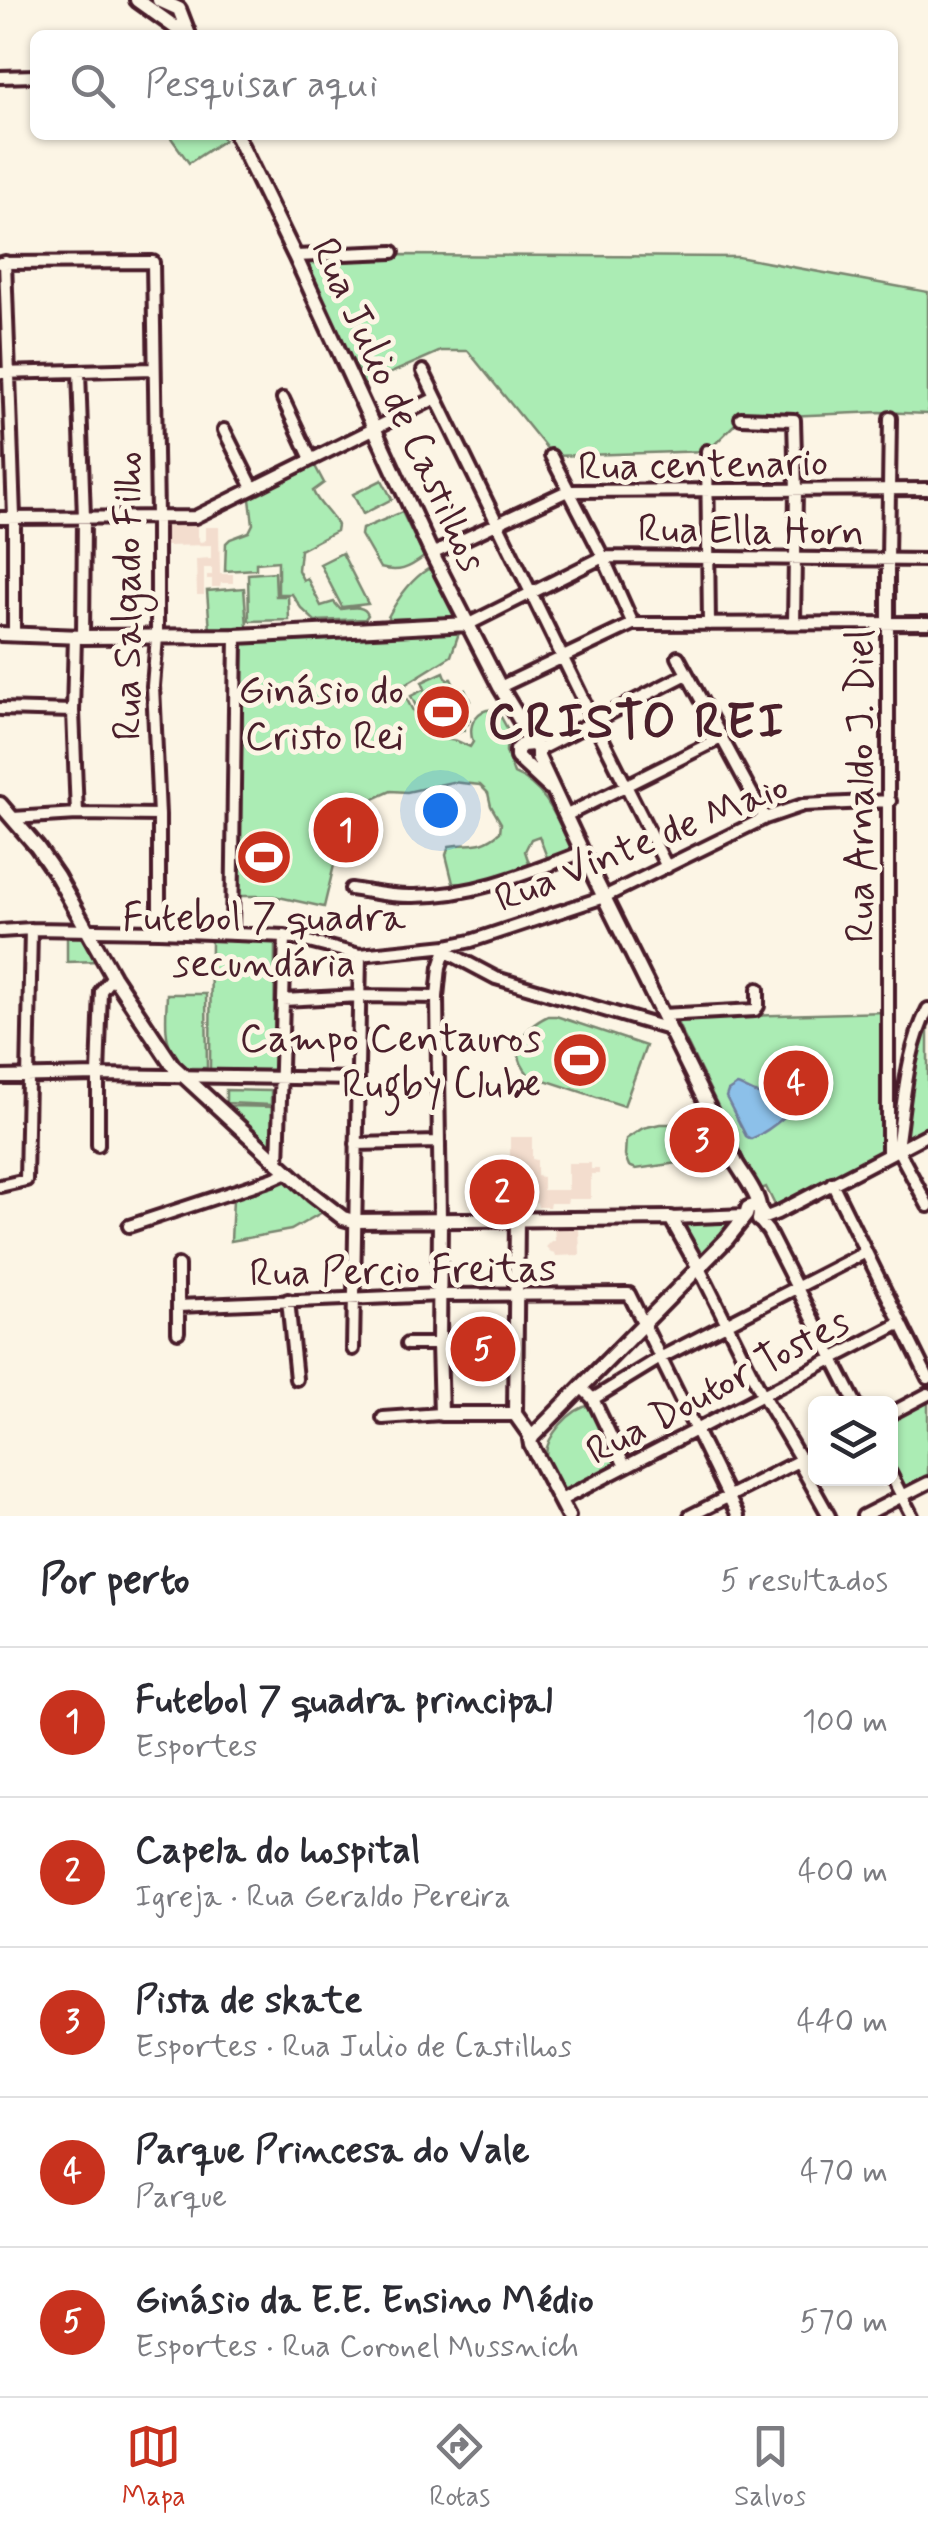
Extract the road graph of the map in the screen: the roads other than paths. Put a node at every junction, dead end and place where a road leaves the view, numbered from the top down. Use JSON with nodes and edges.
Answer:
{"nodes":[{"id":1,"x":137,"y":0,"type":"edge"},
{"id":2,"x":168,"y":4,"type":"edge"},
{"id":3,"x":185,"y":30,"type":"edge"},
{"id":4,"x":185,"y":30,"type":"edge"},
{"id":5,"x":30,"y":76,"type":"edge"},
{"id":6,"x":0,"y":77,"type":"edge"},
{"id":7,"x":238,"y":140,"type":"edge"},
{"id":8,"x":393,"y":252,"type":"dead end"},
{"id":9,"x":294,"y":256,"type":"junction"},
{"id":10,"x":2,"y":262,"type":"edge"},
{"id":11,"x":154,"y":369,"type":"junction"},
{"id":12,"x":79,"y":371,"type":"junction"},
{"id":13,"x":422,"y":371,"type":"dead end"},
{"id":14,"x":4,"y":373,"type":"edge"},
{"id":15,"x":436,"y":398,"type":"junction"},
{"id":16,"x":283,"y":399,"type":"dead end"},
{"id":17,"x":741,"y":418,"type":"dead end"},
{"id":18,"x":890,"y":418,"type":"dead end"},
{"id":19,"x":374,"y":428,"type":"junction"},
{"id":20,"x":224,"y":430,"type":"dead end"},
{"id":21,"x":707,"y":451,"type":"dead end"},
{"id":22,"x":552,"y":456,"type":"dead end"},
{"id":23,"x":311,"y":458,"type":"junction"},
{"id":24,"x":253,"y":488,"type":"junction"},
{"id":25,"x":928,"y":489,"type":"edge"},
{"id":26,"x":796,"y":490,"type":"junction"},
{"id":27,"x":890,"y":490,"type":"junction"},
{"id":28,"x":570,"y":492,"type":"junction"},
{"id":29,"x":709,"y":492,"type":"junction"},
{"id":30,"x":157,"y":516,"type":"junction"},
{"id":31,"x":14,"y":517,"type":"junction"},
{"id":32,"x":0,"y":518,"type":"edge"},
{"id":33,"x":84,"y":518,"type":"junction"},
{"id":34,"x":496,"y":523,"type":"junction"},
{"id":35,"x":432,"y":554,"type":"junction"},
{"id":36,"x":603,"y":557,"type":"junction"},
{"id":37,"x":796,"y":558,"type":"junction"},
{"id":38,"x":708,"y":560,"type":"junction"},
{"id":39,"x":888,"y":560,"type":"junction"},
{"id":40,"x":928,"y":560,"type":"edge"},
{"id":41,"x":532,"y":594,"type":"junction"},
{"id":42,"x":794,"y":623,"type":"junction"},
{"id":43,"x":928,"y":623,"type":"edge"},
{"id":44,"x":468,"y":624,"type":"junction"},
{"id":45,"x":632,"y":624,"type":"junction"},
{"id":46,"x":708,"y":624,"type":"junction"},
{"id":47,"x":889,"y":624,"type":"junction"},
{"id":48,"x":7,"y":634,"type":"edge"},
{"id":49,"x":236,"y":636,"type":"junction"},
{"id":50,"x":79,"y":637,"type":"junction"},
{"id":51,"x":157,"y":637,"type":"junction"},
{"id":52,"x":563,"y":656,"type":"junction"},
{"id":53,"x":678,"y":657,"type":"dead end"},
{"id":54,"x":687,"y":674,"type":"junction"},
{"id":55,"x":504,"y":694,"type":"junction"},
{"id":56,"x":0,"y":709,"type":"edge"},
{"id":57,"x":73,"y":711,"type":"junction"},
{"id":58,"x":594,"y":722,"type":"junction"},
{"id":59,"x":722,"y":738,"type":"junction"},
{"id":60,"x":532,"y":750,"type":"junction"},
{"id":61,"x":626,"y":784,"type":"junction"},
{"id":62,"x":555,"y":792,"type":"junction"},
{"id":63,"x":890,"y":801,"type":"junction"},
{"id":64,"x":0,"y":804,"type":"edge"},
{"id":65,"x":76,"y":814,"type":"junction"},
{"id":66,"x":566,"y":814,"type":"junction"},
{"id":67,"x":159,"y":815,"type":"junction"},
{"id":68,"x":14,"y":818,"type":"junction"},
{"id":69,"x":764,"y":818,"type":"junction"},
{"id":70,"x":583,"y":852,"type":"junction"},
{"id":71,"x":667,"y":867,"type":"junction"},
{"id":72,"x":351,"y":889,"type":"dead end"},
{"id":73,"x":604,"y":897,"type":"junction"},
{"id":74,"x":31,"y":929,"type":"junction"},
{"id":75,"x":87,"y":930,"type":"junction"},
{"id":76,"x":0,"y":931,"type":"edge"},
{"id":77,"x":159,"y":931,"type":"junction"},
{"id":78,"x":232,"y":934,"type":"junction"},
{"id":79,"x":285,"y":936,"type":"junction"},
{"id":80,"x":446,"y":949,"type":"junction"},
{"id":81,"x":360,"y":955,"type":"junction"},
{"id":82,"x":113,"y":976,"type":"junction"},
{"id":83,"x":758,"y":989,"type":"dead end"},
{"id":84,"x":360,"y":996,"type":"junction"},
{"id":85,"x":437,"y":998,"type":"junction"},
{"id":86,"x":283,"y":1000,"type":"junction"},
{"id":87,"x":928,"y":1009,"type":"edge"},
{"id":88,"x":662,"y":1014,"type":"junction"},
{"id":89,"x":669,"y":1029,"type":"junction"},
{"id":90,"x":98,"y":1074,"type":"junction"},
{"id":91,"x":28,"y":1076,"type":"junction"},
{"id":92,"x":182,"y":1076,"type":"junction"},
{"id":93,"x":0,"y":1077,"type":"edge"},
{"id":94,"x":281,"y":1078,"type":"junction"},
{"id":95,"x":358,"y":1079,"type":"junction"},
{"id":96,"x":928,"y":1134,"type":"edge"},
{"id":97,"x":438,"y":1142,"type":"junction"},
{"id":98,"x":356,"y":1144,"type":"junction"},
{"id":99,"x":98,"y":1145,"type":"dead end"},
{"id":100,"x":892,"y":1151,"type":"junction"},
{"id":101,"x":283,"y":1168,"type":"junction"},
{"id":102,"x":832,"y":1183,"type":"junction"},
{"id":103,"x":0,"y":1186,"type":"edge"},
{"id":104,"x":928,"y":1206,"type":"edge"},
{"id":105,"x":755,"y":1215,"type":"junction"},
{"id":106,"x":671,"y":1218,"type":"junction"},
{"id":107,"x":517,"y":1219,"type":"junction"},
{"id":108,"x":440,"y":1220,"type":"junction"},
{"id":109,"x":354,"y":1221,"type":"junction"},
{"id":110,"x":129,"y":1226,"type":"dead end"},
{"id":111,"x":866,"y":1252,"type":"junction"},
{"id":112,"x":696,"y":1261,"type":"junction"},
{"id":113,"x":178,"y":1264,"type":"dead end"},
{"id":114,"x":798,"y":1288,"type":"junction"},
{"id":115,"x":516,"y":1294,"type":"junction"},
{"id":116,"x":440,"y":1295,"type":"junction"},
{"id":117,"x":353,"y":1298,"type":"junction"},
{"id":118,"x":288,"y":1300,"type":"junction"},
{"id":119,"x":178,"y":1306,"type":"junction"},
{"id":120,"x":901,"y":1323,"type":"junction"},
{"id":121,"x":644,"y":1325,"type":"junction"},
{"id":122,"x":727,"y":1325,"type":"junction"},
{"id":123,"x":178,"y":1332,"type":"dead end"},
{"id":124,"x":407,"y":1344,"type":"dead end"},
{"id":125,"x":439,"y":1344,"type":"junction"},
{"id":126,"x":353,"y":1349,"type":"dead end"},
{"id":127,"x":660,"y":1358,"type":"junction"},
{"id":128,"x":832,"y":1358,"type":"junction"},
{"id":129,"x":928,"y":1378,"type":"edge"},
{"id":130,"x":296,"y":1379,"type":"dead end"},
{"id":131,"x":581,"y":1387,"type":"junction"},
{"id":132,"x":762,"y":1394,"type":"junction"},
{"id":133,"x":928,"y":1394,"type":"edge"},
{"id":134,"x":852,"y":1396,"type":"edge"},
{"id":135,"x":592,"y":1399,"type":"junction"},
{"id":136,"x":898,"y":1410,"type":"edge"},
{"id":137,"x":441,"y":1414,"type":"junction"},
{"id":138,"x":515,"y":1414,"type":"junction"},
{"id":139,"x":383,"y":1418,"type":"dead end"},
{"id":140,"x":695,"y":1429,"type":"junction"},
{"id":141,"x":535,"y":1437,"type":"junction"},
{"id":142,"x":808,"y":1456,"type":"edge"},
{"id":143,"x":801,"y":1460,"type":"junction"},
{"id":144,"x":625,"y":1466,"type":"junction"},
{"id":145,"x":928,"y":1483,"type":"edge"},
{"id":146,"x":897,"y":1486,"type":"edge"},
{"id":147,"x":902,"y":1496,"type":"junction"},
{"id":148,"x":728,"y":1497,"type":"junction"},
{"id":149,"x":561,"y":1500,"type":"junction"},
{"id":150,"x":568,"y":1516,"type":"edge"},
{"id":151,"x":690,"y":1516,"type":"edge"},
{"id":152,"x":738,"y":1516,"type":"edge"},
{"id":153,"x":829,"y":1516,"type":"edge"},
{"id":154,"x":863,"y":1516,"type":"edge"},
{"id":155,"x":912,"y":1516,"type":"edge"}],
"edges":[{"from":1,"to":2,"type":"main road"},
{"from":2,"to":3,"type":"main road"},
{"from":2,"to":4,"type":"main road"},
{"from":5,"to":6,"type":"street"},
{"from":7,"to":9,"type":"main road","name":"Rua Julio de Castilhos"},
{"from":8,"to":9,"type":"street"},
{"from":9,"to":19,"type":"main road","name":"Rua Julio de Castilhos"},
{"from":10,"to":11,"type":"street","name":"Rua Salgado Filho"},
{"from":10,"to":14,"type":"street"},
{"from":11,"to":12,"type":"street"},
{"from":11,"to":30,"type":"street","name":"Rua Salgado Filho"},
{"from":12,"to":14,"type":"street"},
{"from":12,"to":33,"type":"street"},
{"from":13,"to":15,"type":"street"},
{"from":14,"to":31,"type":"street"},
{"from":15,"to":19,"type":"street"},
{"from":15,"to":34,"type":"street"},
{"from":16,"to":23,"type":"street"},
{"from":17,"to":26,"type":"street"},
{"from":18,"to":27,"type":"street","name":"Rua Arnaldo J. Diel"},
{"from":19,"to":23,"type":"street"},
{"from":19,"to":35,"type":"main road","name":"Rua Julio de Castilhos"},
{"from":20,"to":24,"type":"street"},
{"from":21,"to":29,"type":"street"},
{"from":22,"to":28,"type":"street"},
{"from":23,"to":24,"type":"street"},
{"from":24,"to":30,"type":"street"},
{"from":25,"to":27,"type":"street","name":"Rua centenario"},
{"from":26,"to":27,"type":"street","name":"Rua centenario"},
{"from":26,"to":29,"type":"street","name":"Rua centenario"},
{"from":26,"to":37,"type":"street"},
{"from":27,"to":39,"type":"street","name":"Rua Arnaldo J. Diel"},
{"from":28,"to":29,"type":"street","name":"Rua centenario"},
{"from":28,"to":34,"type":"street","name":"Rua centenario"},
{"from":28,"to":36,"type":"street"},
{"from":29,"to":38,"type":"street"},
{"from":30,"to":33,"type":"street"},
{"from":30,"to":51,"type":"street","name":"Rua Salgado Filho"},
{"from":31,"to":32,"type":"street"},
{"from":31,"to":33,"type":"street"},
{"from":31,"to":48,"type":"street"},
{"from":33,"to":50,"type":"street"},
{"from":34,"to":35,"type":"street","name":"Rua centenario"},
{"from":34,"to":41,"type":"street"},
{"from":35,"to":44,"type":"main road","name":"Rua Julio de Castilhos"},
{"from":36,"to":38,"type":"street","name":"Rua Ella Horn"},
{"from":36,"to":41,"type":"street","name":"Rua Ella Horn"},
{"from":36,"to":45,"type":"street"},
{"from":37,"to":38,"type":"street","name":"Rua Ella Horn"},
{"from":37,"to":39,"type":"street","name":"Rua Ella Horn"},
{"from":37,"to":42,"type":"street"},
{"from":38,"to":46,"type":"street"},
{"from":39,"to":40,"type":"street","name":"Rua Ella Horn"},
{"from":39,"to":47,"type":"street","name":"Rua Arnaldo J. Diel"},
{"from":41,"to":44,"type":"street","name":"Rua Ella Horn"},
{"from":41,"to":52,"type":"street"},
{"from":42,"to":46,"type":"street"},
{"from":42,"to":47,"type":"street"},
{"from":43,"to":47,"type":"street"},
{"from":44,"to":49,"type":"main road"},
{"from":44,"to":55,"type":"main road","name":"Rua Julio de Castilhos"},
{"from":45,"to":46,"type":"street"},
{"from":45,"to":52,"type":"street"},
{"from":47,"to":63,"type":"street","name":"Rua Arnaldo J. Diel"},
{"from":48,"to":50,"type":"main road"},
{"from":49,"to":51,"type":"main road"},
{"from":49,"to":78,"type":"street"},
{"from":50,"to":51,"type":"main road"},
{"from":50,"to":57,"type":"street"},
{"from":51,"to":67,"type":"street","name":"Rua Salgado Filho"},
{"from":52,"to":55,"type":"street"},
{"from":52,"to":58,"type":"street"},
{"from":53,"to":54,"type":"street"},
{"from":54,"to":58,"type":"street"},
{"from":54,"to":59,"type":"street"},
{"from":55,"to":60,"type":"main road","name":"Rua Julio de Castilhos"},
{"from":56,"to":57,"type":"street"},
{"from":57,"to":65,"type":"street"},
{"from":58,"to":60,"type":"street"},
{"from":58,"to":61,"type":"street"},
{"from":59,"to":61,"type":"street"},
{"from":59,"to":69,"type":"street"},
{"from":60,"to":62,"type":"main road","name":"Rua Julio de Castilhos"},
{"from":60,"to":62,"type":"main road","name":"Rua Julio de Castilhos"},
{"from":61,"to":66,"type":"street"},
{"from":61,"to":71,"type":"street"},
{"from":62,"to":66,"type":"main road","name":"Rua Julio de Castilhos"},
{"from":63,"to":69,"type":"street","name":"Rua Vinte de Maio"},
{"from":63,"to":100,"type":"street","name":"Rua Arnaldo J. Diel"},
{"from":64,"to":68,"type":"main road"},
{"from":65,"to":67,"type":"street"},
{"from":65,"to":68,"type":"street"},
{"from":66,"to":70,"type":"main road","name":"Rua Julio de Castilhos"},
{"from":67,"to":77,"type":"street","name":"Rua Salgado Filho"},
{"from":68,"to":75,"type":"main road"},
{"from":69,"to":71,"type":"street","name":"Rua Vinte de Maio"},
{"from":70,"to":72,"type":"street"},
{"from":70,"to":73,"type":"main road","name":"Rua Julio de Castilhos"},
{"from":71,"to":73,"type":"street","name":"Rua Vinte de Maio"},
{"from":73,"to":80,"type":"street","name":"Rua Vinte de Maio"},
{"from":73,"to":88,"type":"main road","name":"Rua Julio de Castilhos"},
{"from":74,"to":75,"type":"street","name":"Rua Vinte de Maio"},
{"from":74,"to":76,"type":"street","name":"Rua Vinte de Maio"},
{"from":74,"to":91,"type":"street"},
{"from":75,"to":77,"type":"street","name":"Rua Vinte de Maio"},
{"from":75,"to":82,"type":"main road"},
{"from":77,"to":78,"type":"street","name":"Rua Vinte de Maio"},
{"from":78,"to":79,"type":"street","name":"Rua Vinte de Maio"},
{"from":79,"to":81,"type":"street","name":"Rua Vinte de Maio"},
{"from":79,"to":86,"type":"street"},
{"from":80,"to":81,"type":"street","name":"Rua Vinte de Maio"},
{"from":80,"to":85,"type":"street"},
{"from":80,"to":89,"type":"street"},
{"from":81,"to":84,"type":"street"},
{"from":82,"to":90,"type":"street"},
{"from":82,"to":92,"type":"main road"},
{"from":83,"to":88,"type":"street"},
{"from":84,"to":85,"type":"street"},
{"from":84,"to":86,"type":"street"},
{"from":84,"to":95,"type":"street"},
{"from":85,"to":97,"type":"street"},
{"from":86,"to":94,"type":"street"},
{"from":87,"to":100,"type":"street"},
{"from":88,"to":89,"type":"main road","name":"Rua Julio de Castilhos"},
{"from":89,"to":105,"type":"main road","name":"Rua Julio de Castilhos"},
{"from":90,"to":91,"type":"street"},
{"from":90,"to":92,"type":"street"},
{"from":90,"to":99,"type":"street"},
{"from":91,"to":93,"type":"street"},
{"from":91,"to":103,"type":"street"},
{"from":92,"to":94,"type":"street"},
{"from":92,"to":101,"type":"main road"},
{"from":94,"to":95,"type":"street"},
{"from":94,"to":101,"type":"street"},
{"from":95,"to":98,"type":"street"},
{"from":96,"to":100,"type":"street"},
{"from":97,"to":98,"type":"street"},
{"from":97,"to":108,"type":"street"},
{"from":98,"to":109,"type":"street"},
{"from":100,"to":102,"type":"street"},
{"from":100,"to":104,"type":"street"},
{"from":101,"to":109,"type":"main road"},
{"from":101,"to":110,"type":"street"},
{"from":102,"to":105,"type":"street"},
{"from":102,"to":111,"type":"street"},
{"from":105,"to":106,"type":"street"},
{"from":105,"to":112,"type":"main road"},
{"from":105,"to":114,"type":"street","name":"Rua Julio de Castilhos"},
{"from":106,"to":107,"type":"main road"},
{"from":106,"to":112,"type":"main road"},
{"from":107,"to":108,"type":"main road"},
{"from":107,"to":115,"type":"main road"},
{"from":108,"to":109,"type":"main road"},
{"from":108,"to":116,"type":"main road"},
{"from":109,"to":117,"type":"street"},
{"from":111,"to":114,"type":"street"},
{"from":111,"to":120,"type":"street"},
{"from":112,"to":121,"type":"main road"},
{"from":112,"to":122,"type":"street"},
{"from":113,"to":119,"type":"street"},
{"from":114,"to":122,"type":"street"},
{"from":114,"to":128,"type":"street","name":"Rua Julio de Castilhos"},
{"from":115,"to":116,"type":"street","name":"Rua Percio Freitas"},
{"from":115,"to":121,"type":"street","name":"Rua Percio Freitas"},
{"from":115,"to":138,"type":"main road"},
{"from":116,"to":117,"type":"street","name":"Rua Percio Freitas"},
{"from":116,"to":125,"type":"main road"},
{"from":117,"to":118,"type":"street","name":"Rua Percio Freitas"},
{"from":117,"to":126,"type":"street"},
{"from":118,"to":119,"type":"street","name":"Rua Percio Freitas"},
{"from":118,"to":130,"type":"street"},
{"from":119,"to":123,"type":"street"},
{"from":120,"to":128,"type":"street","name":"Rua Doutor Tostes"},
{"from":120,"to":129,"type":"street"},
{"from":121,"to":127,"type":"street"},
{"from":121,"to":131,"type":"main road"},
{"from":122,"to":127,"type":"street"},
{"from":122,"to":132,"type":"street"},
{"from":124,"to":125,"type":"street"},
{"from":125,"to":137,"type":"main road"},
{"from":127,"to":135,"type":"street"},
{"from":127,"to":140,"type":"street"},
{"from":128,"to":132,"type":"street","name":"Rua Doutor Tostes"},
{"from":128,"to":134,"type":"street","name":"Rua Julio de Castilhos"},
{"from":131,"to":135,"type":"street"},
{"from":131,"to":141,"type":"main road"},
{"from":132,"to":140,"type":"street","name":"Rua Doutor Tostes"},
{"from":132,"to":143,"type":"street"},
{"from":133,"to":136,"type":"street"},
{"from":135,"to":144,"type":"street"},
{"from":137,"to":138,"type":"main road"},
{"from":137,"to":139,"type":"street"},
{"from":138,"to":141,"type":"main road"},
{"from":140,"to":144,"type":"street","name":"Rua Doutor Tostes"},
{"from":140,"to":148,"type":"street"},
{"from":141,"to":149,"type":"main road"},
{"from":142,"to":143,"type":"street"},
{"from":143,"to":148,"type":"street"},
{"from":143,"to":153,"type":"street"},
{"from":144,"to":149,"type":"street","name":"Rua Doutor Tostes"},
{"from":145,"to":147,"type":"street"},
{"from":146,"to":147,"type":"street"},
{"from":147,"to":154,"type":"street"},
{"from":147,"to":155,"type":"street"},
{"from":148,"to":151,"type":"street"},
{"from":148,"to":152,"type":"street"},
{"from":149,"to":150,"type":"main road"}]}
